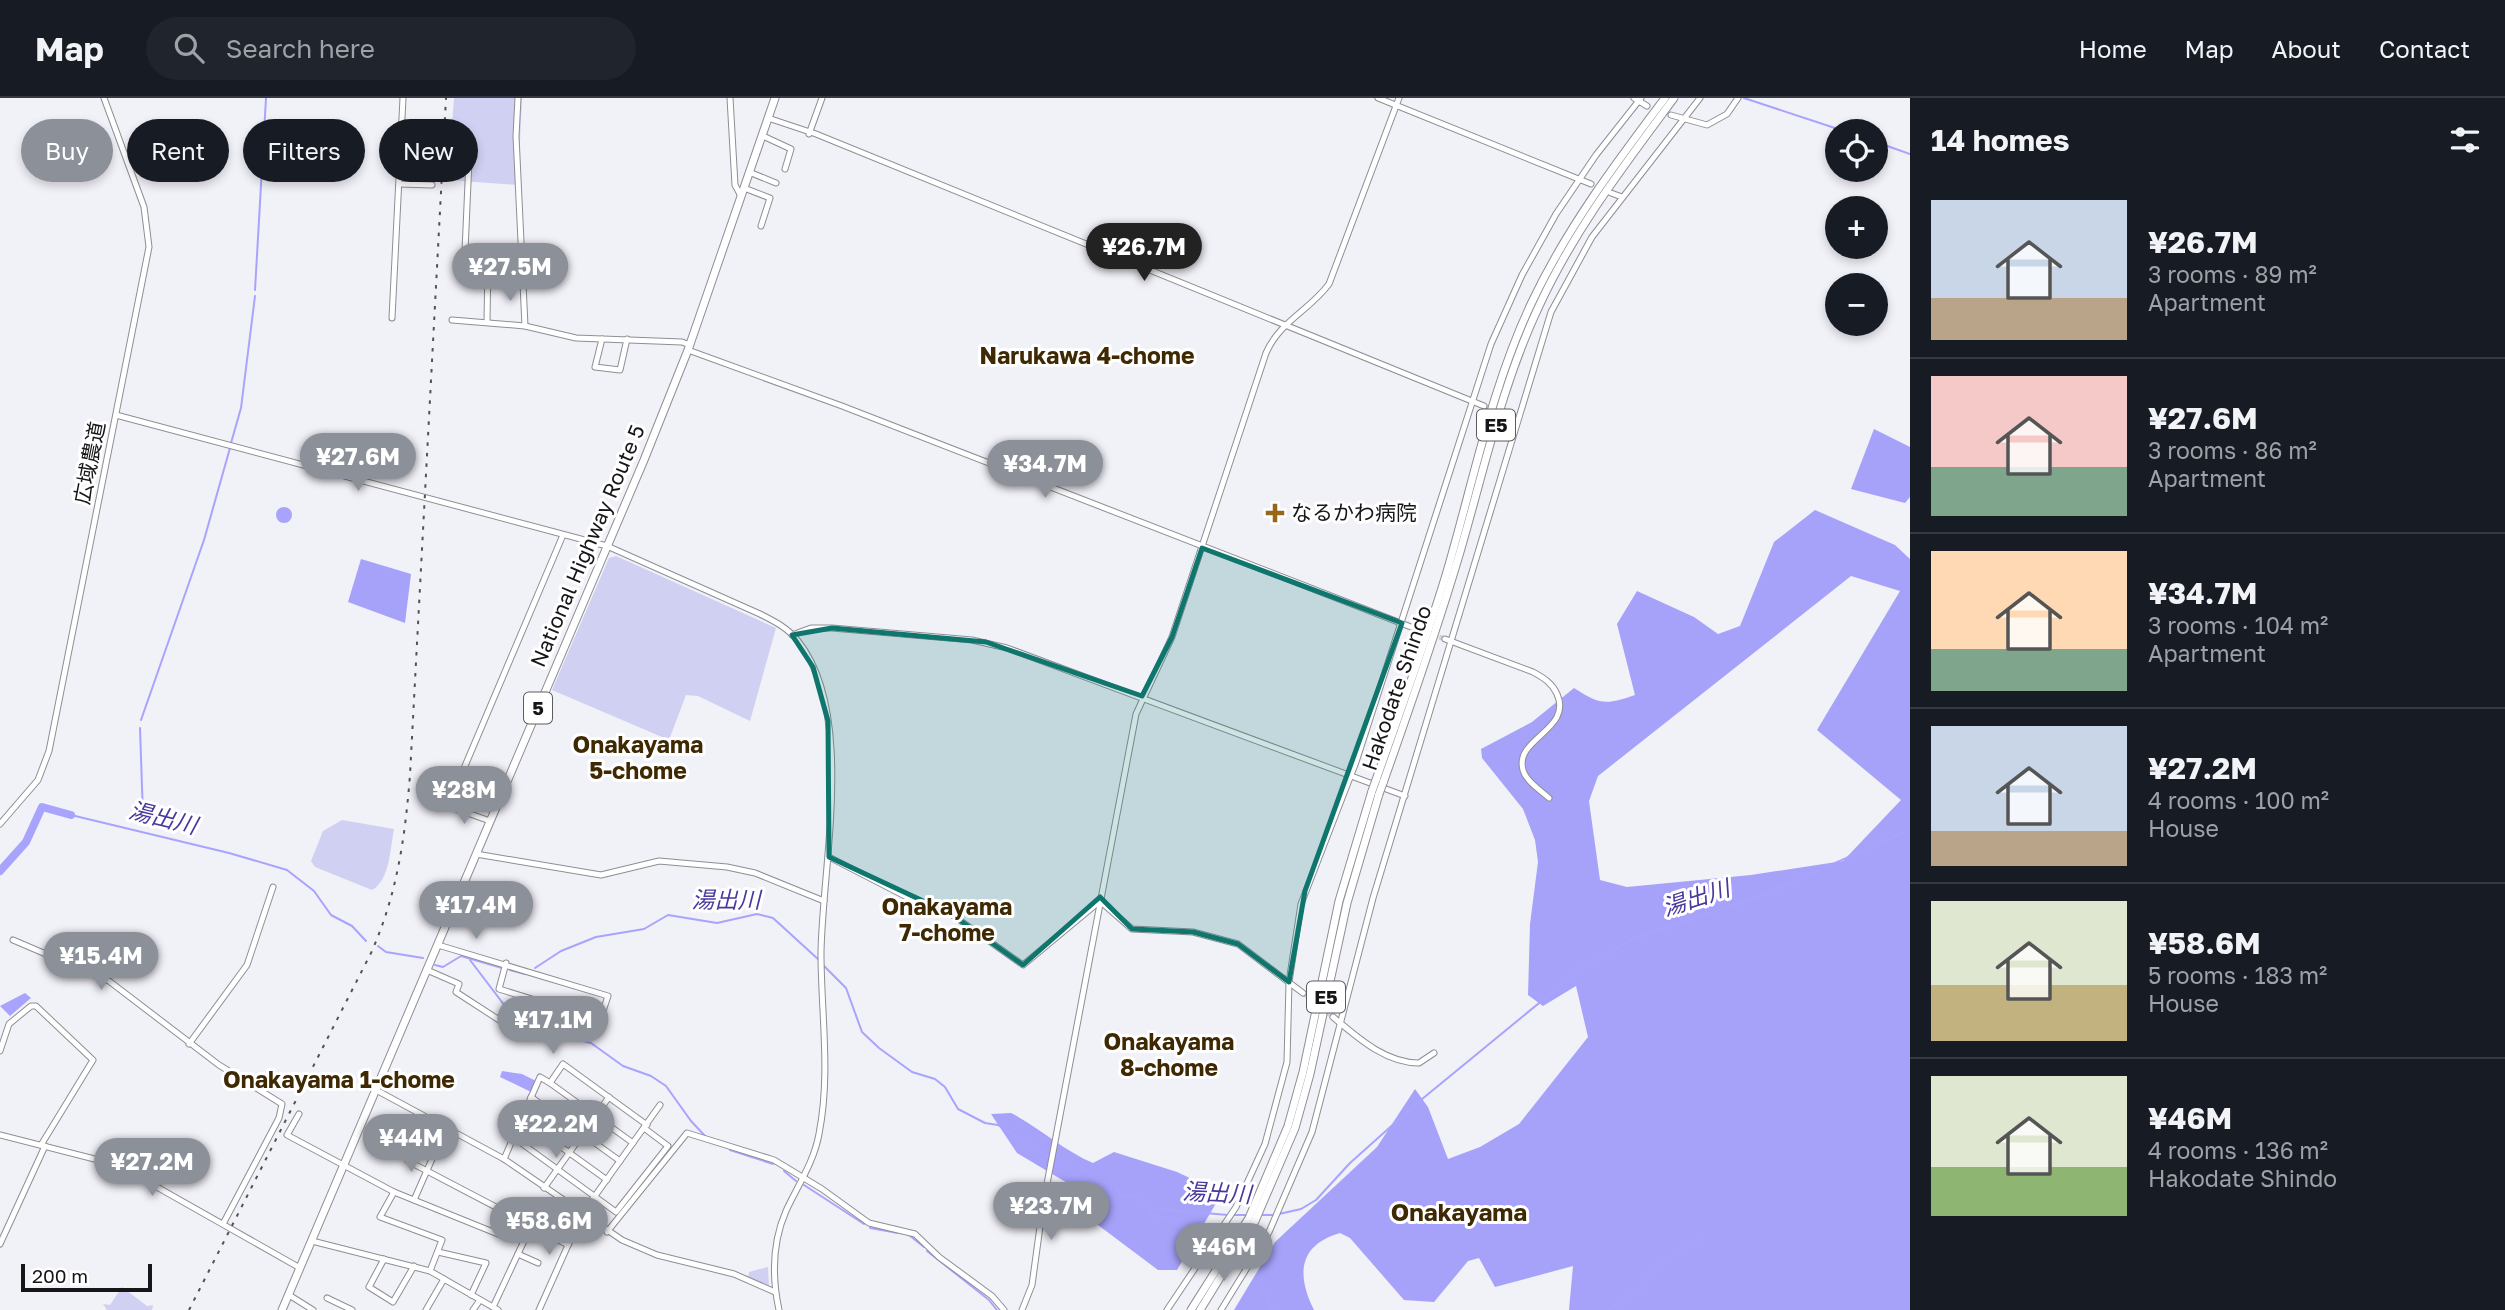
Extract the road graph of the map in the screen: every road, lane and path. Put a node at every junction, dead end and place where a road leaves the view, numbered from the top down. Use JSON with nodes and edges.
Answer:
{"nodes":[{"id":1,"x":104,"y":98,"type":"edge"},
{"id":2,"x":403,"y":98,"type":"edge"},
{"id":3,"x":519,"y":98,"type":"edge"},
{"id":4,"x":730,"y":98,"type":"edge"},
{"id":5,"x":775,"y":98,"type":"edge"},
{"id":6,"x":822,"y":98,"type":"edge"},
{"id":7,"x":1378,"y":98,"type":"edge"},
{"id":8,"x":1662,"y":98,"type":"edge"},
{"id":9,"x":1677,"y":98,"type":"edge"},
{"id":10,"x":1700,"y":98,"type":"edge"},
{"id":11,"x":1738,"y":98,"type":"edge"},
{"id":12,"x":1638,"y":99,"type":"edge"},
{"id":13,"x":1398,"y":101,"type":"edge"},
{"id":14,"x":1647,"y":106,"type":"dead end"},
{"id":15,"x":1671,"y":115,"type":"dead end"},
{"id":16,"x":768,"y":118,"type":"junction"},
{"id":17,"x":1683,"y":120,"type":"junction"},
{"id":18,"x":809,"y":134,"type":"junction"},
{"id":19,"x":763,"y":136,"type":"junction"},
{"id":20,"x":785,"y":169,"type":"dead end"},
{"id":21,"x":749,"y":173,"type":"junction"},
{"id":22,"x":1578,"y":179,"type":"junction"},
{"id":23,"x":468,"y":182,"type":"edge"},
{"id":24,"x":776,"y":183,"type":"dead end"},
{"id":25,"x":400,"y":184,"type":"junction"},
{"id":26,"x":1591,"y":184,"type":"dead end"},
{"id":27,"x":432,"y":185,"type":"dead end"},
{"id":28,"x":743,"y":192,"type":"junction"},
{"id":29,"x":1611,"y":192,"type":"dead end"},
{"id":30,"x":1622,"y":197,"type":"junction"},
{"id":31,"x":761,"y":226,"type":"dead end"},
{"id":32,"x":392,"y":318,"type":"dead end"},
{"id":33,"x":452,"y":320,"type":"dead end"},
{"id":34,"x":487,"y":322,"type":"junction"},
{"id":35,"x":1283,"y":325,"type":"junction"},
{"id":36,"x":525,"y":326,"type":"junction"},
{"id":37,"x":602,"y":339,"type":"junction"},
{"id":38,"x":627,"y":339,"type":"junction"},
{"id":39,"x":689,"y":348,"type":"junction"},
{"id":40,"x":1472,"y":400,"type":"junction"},
{"id":41,"x":1484,"y":406,"type":"tunnel mouth"},
{"id":42,"x":116,"y":415,"type":"junction"},
{"id":43,"x":564,"y":534,"type":"junction"},
{"id":44,"x":607,"y":547,"type":"junction"},
{"id":45,"x":1202,"y":548,"type":"junction"},
{"id":46,"x":1402,"y":624,"type":"junction"},
{"id":47,"x":1411,"y":627,"type":"tunnel mouth"},
{"id":48,"x":792,"y":635,"type":"junction"},
{"id":49,"x":1448,"y":640,"type":"junction"},
{"id":50,"x":1142,"y":696,"type":"junction"},
{"id":51,"x":1351,"y":776,"type":"junction"},
{"id":52,"x":1379,"y":782,"type":"junction"},
{"id":53,"x":1405,"y":796,"type":"junction"},
{"id":54,"x":1549,"y":798,"type":"dead end"},
{"id":55,"x":490,"y":821,"type":"junction"},
{"id":56,"x":0,"y":824,"type":"edge"},
{"id":57,"x":476,"y":854,"type":"junction"},
{"id":58,"x":829,"y":858,"type":"junction"},
{"id":59,"x":273,"y":887,"type":"dead end"},
{"id":60,"x":824,"y":901,"type":"junction"},
{"id":61,"x":1100,"y":901,"type":"junction"},
{"id":62,"x":13,"y":940,"type":"dead end"},
{"id":63,"x":438,"y":945,"type":"junction"},
{"id":64,"x":506,"y":964,"type":"junction"},
{"id":65,"x":427,"y":970,"type":"junction"},
{"id":66,"x":1289,"y":982,"type":"junction"},
{"id":67,"x":1303,"y":993,"type":"tunnel mouth"},
{"id":68,"x":1333,"y":1017,"type":"tunnel mouth"},
{"id":69,"x":1341,"y":1024,"type":"junction"},
{"id":70,"x":510,"y":1027,"type":"dead end"},
{"id":71,"x":189,"y":1044,"type":"junction"},
{"id":72,"x":0,"y":1051,"type":"edge"},
{"id":73,"x":1434,"y":1053,"type":"dead end"},
{"id":74,"x":550,"y":1083,"type":"junction"},
{"id":75,"x":376,"y":1090,"type":"junction"},
{"id":76,"x":531,"y":1097,"type":"junction"},
{"id":77,"x":609,"y":1097,"type":"junction"},
{"id":78,"x":660,"y":1105,"type":"dead end"},
{"id":79,"x":299,"y":1114,"type":"dead end"},
{"id":80,"x":595,"y":1117,"type":"junction"},
{"id":81,"x":522,"y":1118,"type":"junction"},
{"id":82,"x":645,"y":1126,"type":"junction"},
{"id":83,"x":0,"y":1135,"type":"edge"},
{"id":84,"x":582,"y":1135,"type":"junction"},
{"id":85,"x":513,"y":1137,"type":"junction"},
{"id":86,"x":633,"y":1143,"type":"junction"},
{"id":87,"x":43,"y":1145,"type":"junction"},
{"id":88,"x":569,"y":1153,"type":"junction"},
{"id":89,"x":432,"y":1158,"type":"dead end"},
{"id":90,"x":504,"y":1159,"type":"junction"},
{"id":91,"x":408,"y":1161,"type":"dead end"},
{"id":92,"x":620,"y":1161,"type":"junction"},
{"id":93,"x":344,"y":1167,"type":"junction"},
{"id":94,"x":557,"y":1170,"type":"junction"},
{"id":95,"x":427,"y":1171,"type":"junction"},
{"id":96,"x":804,"y":1178,"type":"junction"},
{"id":97,"x":607,"y":1180,"type":"junction"},
{"id":98,"x":544,"y":1188,"type":"junction"},
{"id":99,"x":394,"y":1192,"type":"junction"},
{"id":100,"x":595,"y":1196,"type":"junction"},
{"id":101,"x":414,"y":1200,"type":"junction"},
{"id":102,"x":518,"y":1205,"type":"dead end"},
{"id":103,"x":582,"y":1214,"type":"junction"},
{"id":104,"x":513,"y":1216,"type":"junction"},
{"id":105,"x":223,"y":1224,"type":"junction"},
{"id":106,"x":531,"y":1226,"type":"junction"},
{"id":107,"x":607,"y":1232,"type":"junction"},
{"id":108,"x":312,"y":1241,"type":"junction"},
{"id":109,"x":0,"y":1244,"type":"edge"},
{"id":110,"x":568,"y":1245,"type":"junction"},
{"id":111,"x":438,"y":1252,"type":"junction"},
{"id":112,"x":517,"y":1254,"type":"junction"},
{"id":113,"x":384,"y":1259,"type":"junction"},
{"id":114,"x":538,"y":1263,"type":"dead end"},
{"id":115,"x":1227,"y":1263,"type":"junction"},
{"id":116,"x":414,"y":1266,"type":"junction"},
{"id":117,"x":300,"y":1268,"type":"junction"},
{"id":118,"x":430,"y":1271,"type":"junction"},
{"id":119,"x":444,"y":1279,"type":"junction"},
{"id":120,"x":775,"y":1292,"type":"junction"},
{"id":121,"x":289,"y":1295,"type":"junction"},
{"id":122,"x":471,"y":1295,"type":"junction"},
{"id":123,"x":327,"y":1298,"type":"dead end"},
{"id":124,"x":480,"y":1300,"type":"junction"},
{"id":125,"x":393,"y":1302,"type":"junction"},
{"id":126,"x":496,"y":1308,"type":"edge"},
{"id":127,"x":282,"y":1310,"type":"edge"},
{"id":128,"x":313,"y":1310,"type":"edge"},
{"id":129,"x":352,"y":1310,"type":"edge"},
{"id":130,"x":388,"y":1310,"type":"edge"},
{"id":131,"x":428,"y":1310,"type":"edge"},
{"id":132,"x":473,"y":1310,"type":"edge"},
{"id":133,"x":539,"y":1310,"type":"edge"},
{"id":134,"x":779,"y":1310,"type":"edge"},
{"id":135,"x":1004,"y":1310,"type":"edge"},
{"id":136,"x":1022,"y":1310,"type":"edge"},
{"id":137,"x":1167,"y":1310,"type":"edge"},
{"id":138,"x":1191,"y":1310,"type":"edge"},
{"id":139,"x":1200,"y":1310,"type":"edge"},
{"id":140,"x":1221,"y":1310,"type":"edge"}],
"edges":[{"from":1,"to":42,"type":"street","name":"広域農道"},
{"from":2,"to":25,"type":"street"},
{"from":3,"to":36,"type":"street"},
{"from":4,"to":28,"type":"street"},
{"from":5,"to":16,"type":"highway","name":"National Highway Route 5","number":"5"},
{"from":6,"to":18,"type":"street"},
{"from":7,"to":13,"type":"street"},
{"from":8,"to":52,"type":"highway","name":"Hakodate Shindo","number":"E5"},
{"from":9,"to":52,"type":"highway","name":"Hakodate Shindo","number":"E5"},
{"from":10,"to":17,"type":"street"},
{"from":11,"to":17,"type":"street"},
{"from":12,"to":14,"type":"street"},
{"from":12,"to":22,"type":"street"},
{"from":13,"to":22,"type":"street"},
{"from":13,"to":35,"type":"street"},
{"from":15,"to":17,"type":"street"},
{"from":16,"to":18,"type":"street"},
{"from":16,"to":19,"type":"highway","name":"National Highway Route 5","number":"5"},
{"from":17,"to":30,"type":"street"},
{"from":18,"to":35,"type":"street"},
{"from":19,"to":20,"type":"street"},
{"from":19,"to":21,"type":"highway","name":"National Highway Route 5","number":"5"},
{"from":21,"to":24,"type":"street"},
{"from":21,"to":28,"type":"highway","name":"National Highway Route 5","number":"5"},
{"from":22,"to":26,"type":"street"},
{"from":22,"to":40,"type":"street"},
{"from":23,"to":34,"type":"street"},
{"from":25,"to":27,"type":"street"},
{"from":25,"to":32,"type":"street"},
{"from":28,"to":31,"type":"street"},
{"from":28,"to":39,"type":"highway","name":"National Highway Route 5","number":"5"},
{"from":29,"to":30,"type":"street"},
{"from":30,"to":49,"type":"street"},
{"from":33,"to":34,"type":"street"},
{"from":34,"to":36,"type":"street"},
{"from":35,"to":40,"type":"street"},
{"from":35,"to":45,"type":"street"},
{"from":36,"to":37,"type":"street"},
{"from":37,"to":38,"type":"street"},
{"from":37,"to":38,"type":"street"},
{"from":38,"to":39,"type":"street"},
{"from":39,"to":44,"type":"highway","name":"National Highway Route 5","number":"5"},
{"from":39,"to":45,"type":"street"},
{"from":40,"to":41,"type":"street"},
{"from":40,"to":46,"type":"street"},
{"from":42,"to":43,"type":"street"},
{"from":42,"to":56,"type":"street","name":"広域農道"},
{"from":43,"to":44,"type":"street"},
{"from":43,"to":55,"type":"street"},
{"from":44,"to":48,"type":"street"},
{"from":44,"to":55,"type":"highway","name":"National Highway Route 5","number":"5"},
{"from":45,"to":46,"type":"street"},
{"from":45,"to":50,"type":"street"},
{"from":46,"to":47,"type":"street"},
{"from":46,"to":51,"type":"street"},
{"from":48,"to":50,"type":"street"},
{"from":48,"to":58,"type":"street"},
{"from":49,"to":53,"type":"street"},
{"from":49,"to":54,"type":"street"},
{"from":50,"to":51,"type":"street"},
{"from":50,"to":61,"type":"street"},
{"from":51,"to":53,"type":"street"},
{"from":51,"to":66,"type":"street"},
{"from":52,"to":115,"type":"highway","name":"Hakodate Shindo","number":"E5","bridge":true},
{"from":53,"to":69,"type":"street"},
{"from":55,"to":57,"type":"highway","name":"National Highway Route 5","number":"5"},
{"from":57,"to":60,"type":"street"},
{"from":57,"to":63,"type":"highway","name":"National Highway Route 5","number":"5"},
{"from":58,"to":60,"type":"street"},
{"from":58,"to":61,"type":"street"},
{"from":59,"to":71,"type":"street"},
{"from":60,"to":96,"type":"street"},
{"from":61,"to":66,"type":"street"},
{"from":61,"to":136,"type":"street"},
{"from":62,"to":71,"type":"street"},
{"from":63,"to":64,"type":"street"},
{"from":63,"to":65,"type":"highway","name":"National Highway Route 5","number":"5"},
{"from":64,"to":64,"type":"street"},
{"from":65,"to":70,"type":"street"},
{"from":65,"to":75,"type":"highway","name":"National Highway Route 5","number":"5"},
{"from":66,"to":67,"type":"street"},
{"from":66,"to":137,"type":"street"},
{"from":68,"to":69,"type":"street"},
{"from":69,"to":73,"type":"street"},
{"from":69,"to":140,"type":"street"},
{"from":71,"to":105,"type":"street"},
{"from":72,"to":87,"type":"street"},
{"from":74,"to":76,"type":"street"},
{"from":74,"to":77,"type":"street"},
{"from":74,"to":80,"type":"street"},
{"from":75,"to":90,"type":"street"},
{"from":75,"to":93,"type":"highway","name":"National Highway Route 5","number":"5"},
{"from":76,"to":81,"type":"street"},
{"from":76,"to":84,"type":"street"},
{"from":77,"to":80,"type":"street"},
{"from":77,"to":82,"type":"street"},
{"from":78,"to":82,"type":"street"},
{"from":79,"to":93,"type":"street"},
{"from":80,"to":84,"type":"street"},
{"from":80,"to":86,"type":"street"},
{"from":81,"to":85,"type":"street"},
{"from":81,"to":88,"type":"street"},
{"from":82,"to":86,"type":"street"},
{"from":82,"to":100,"type":"street"},
{"from":83,"to":87,"type":"street"},
{"from":84,"to":88,"type":"street"},
{"from":84,"to":92,"type":"street"},
{"from":85,"to":90,"type":"street"},
{"from":85,"to":94,"type":"street"},
{"from":86,"to":92,"type":"street"},
{"from":87,"to":105,"type":"street"},
{"from":87,"to":109,"type":"street"},
{"from":88,"to":94,"type":"street"},
{"from":88,"to":97,"type":"street"},
{"from":89,"to":95,"type":"street"},
{"from":90,"to":98,"type":"street"},
{"from":91,"to":95,"type":"street"},
{"from":92,"to":97,"type":"street"},
{"from":93,"to":99,"type":"street"},
{"from":93,"to":108,"type":"highway","name":"National Highway Route 5","number":"5"},
{"from":94,"to":98,"type":"street"},
{"from":94,"to":100,"type":"street"},
{"from":95,"to":101,"type":"street"},
{"from":95,"to":104,"type":"street"},
{"from":96,"to":107,"type":"street"},
{"from":96,"to":120,"type":"street"},
{"from":96,"to":135,"type":"street"},
{"from":97,"to":100,"type":"street"},
{"from":98,"to":103,"type":"street"},
{"from":99,"to":101,"type":"street"},
{"from":99,"to":111,"type":"street"},
{"from":100,"to":103,"type":"street"},
{"from":101,"to":104,"type":"street"},
{"from":102,"to":104,"type":"street"},
{"from":103,"to":107,"type":"street"},
{"from":103,"to":110,"type":"street"},
{"from":104,"to":106,"type":"street"},
{"from":105,"to":117,"type":"street"},
{"from":106,"to":110,"type":"street"},
{"from":106,"to":112,"type":"street"},
{"from":107,"to":120,"type":"street"},
{"from":108,"to":113,"type":"street"},
{"from":108,"to":117,"type":"highway","name":"National Highway Route 5","number":"5"},
{"from":110,"to":133,"type":"street"},
{"from":111,"to":118,"type":"street"},
{"from":111,"to":122,"type":"street"},
{"from":112,"to":114,"type":"street"},
{"from":112,"to":126,"type":"street"},
{"from":113,"to":116,"type":"street"},
{"from":113,"to":125,"type":"street"},
{"from":115,"to":138,"type":"highway","name":"Hakodate Shindo","number":"E5"},
{"from":115,"to":139,"type":"highway","name":"Hakodate Shindo","number":"E5"},
{"from":116,"to":118,"type":"street"},
{"from":116,"to":125,"type":"street"},
{"from":117,"to":121,"type":"highway","name":"National Highway Route 5","number":"5"},
{"from":118,"to":119,"type":"street"},
{"from":119,"to":122,"type":"street"},
{"from":119,"to":131,"type":"street"},
{"from":120,"to":134,"type":"street"},
{"from":121,"to":127,"type":"highway","name":"National Highway Route 5","number":"5"},
{"from":121,"to":128,"type":"street"},
{"from":122,"to":124,"type":"street"},
{"from":123,"to":129,"type":"street"},
{"from":124,"to":126,"type":"street"},
{"from":124,"to":132,"type":"street"},
{"from":125,"to":130,"type":"street"}]}
